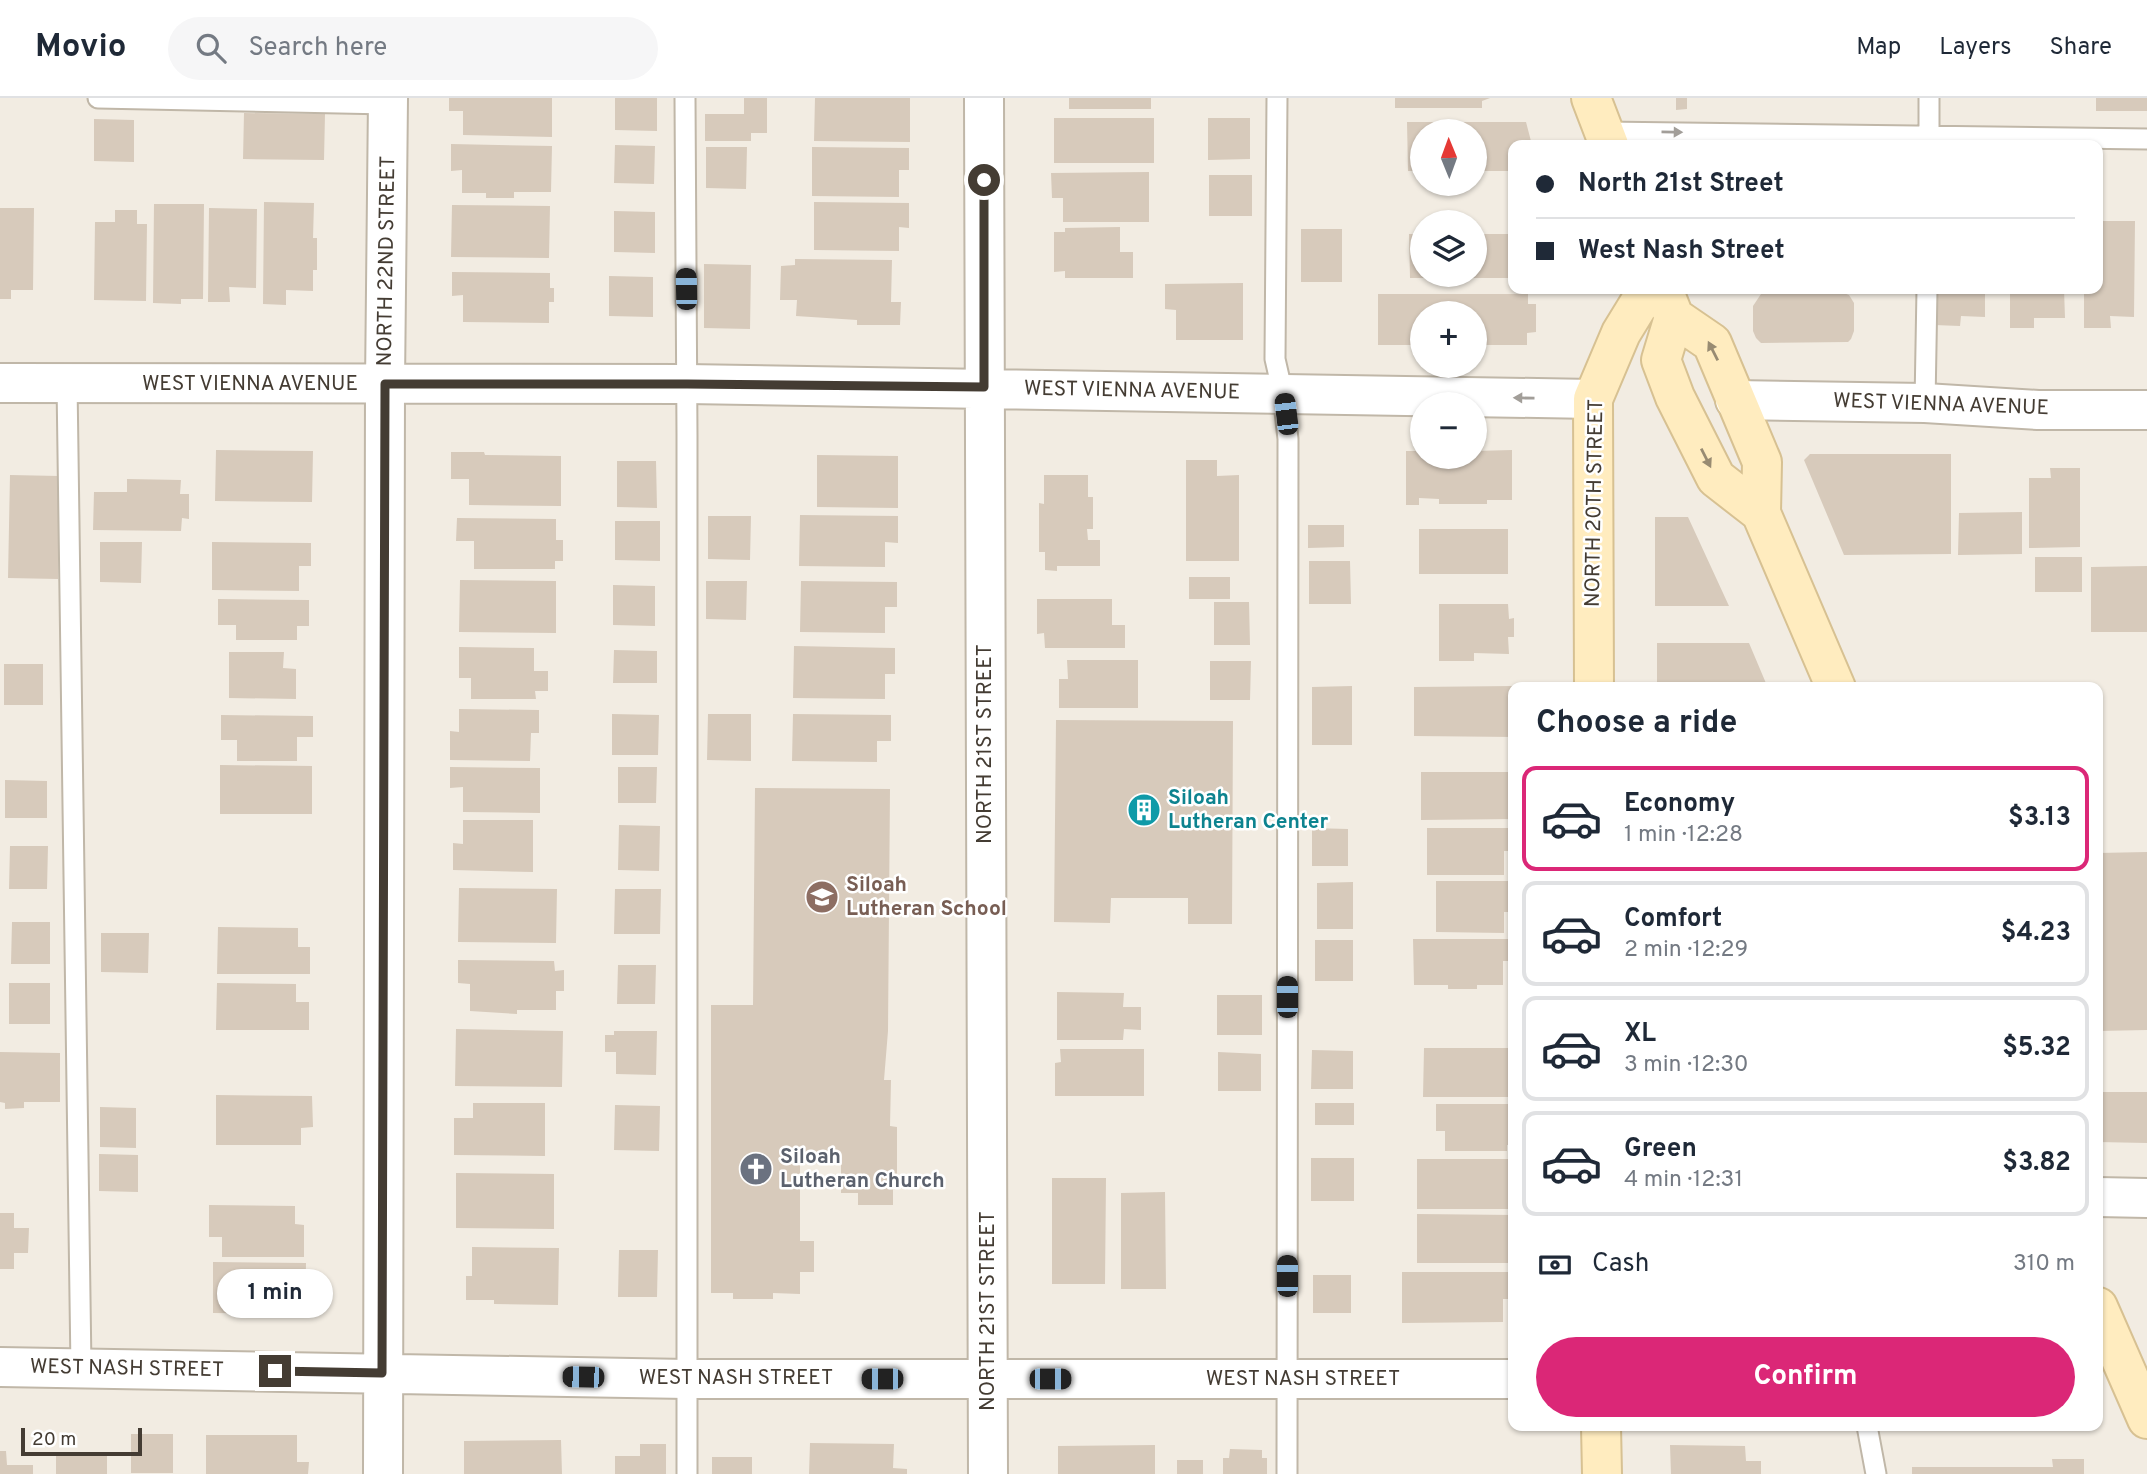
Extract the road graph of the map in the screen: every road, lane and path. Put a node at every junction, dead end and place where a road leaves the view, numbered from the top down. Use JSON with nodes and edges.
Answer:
{"nodes":[{"id":1,"x":98,"y":98,"type":"edge"},
{"id":2,"x":685,"y":98,"type":"edge"},
{"id":3,"x":984,"y":98,"type":"edge"},
{"id":4,"x":1277,"y":98,"type":"edge"},
{"id":5,"x":1929,"y":98,"type":"edge"},
{"id":6,"x":388,"y":101,"type":"edge"},
{"id":7,"x":1601,"y":125,"type":"edge"},
{"id":8,"x":2147,"y":139,"type":"edge"},
{"id":9,"x":1929,"y":140,"type":"edge"},
{"id":10,"x":1645,"y":294,"type":"edge"},
{"id":11,"x":1927,"y":294,"type":"edge"},
{"id":12,"x":1669,"y":303,"type":"edge"},
{"id":13,"x":0,"y":383,"type":"edge"},
{"id":14,"x":66,"y":383,"type":"junction"},
{"id":15,"x":385,"y":384,"type":"junction"},
{"id":16,"x":687,"y":384,"type":"junction"},
{"id":17,"x":984,"y":387,"type":"junction"},
{"id":18,"x":1283,"y":394,"type":"junction"},
{"id":19,"x":1592,"y":399,"type":"junction"},
{"id":20,"x":1735,"y":400,"type":"junction"},
{"id":21,"x":1925,"y":403,"type":"junction"},
{"id":22,"x":2147,"y":410,"type":"edge"},
{"id":23,"x":1761,"y":513,"type":"junction"},
{"id":24,"x":1594,"y":682,"type":"edge"},
{"id":25,"x":1833,"y":682,"type":"edge"},
{"id":26,"x":2103,"y":1197,"type":"edge"},
{"id":27,"x":2147,"y":1198,"type":"edge"},
{"id":28,"x":2103,"y":1318,"type":"edge"},
{"id":29,"x":0,"y":1367,"type":"edge"},
{"id":30,"x":81,"y":1368,"type":"junction"},
{"id":31,"x":382,"y":1373,"type":"junction"},
{"id":32,"x":687,"y":1379,"type":"junction"},
{"id":33,"x":988,"y":1379,"type":"junction"},
{"id":34,"x":1286,"y":1379,"type":"junction"},
{"id":35,"x":1508,"y":1379,"type":"edge"},
{"id":36,"x":2147,"y":1419,"type":"edge"},
{"id":37,"x":1601,"y":1431,"type":"edge"},
{"id":38,"x":1868,"y":1431,"type":"edge"},
{"id":39,"x":383,"y":1474,"type":"edge"},
{"id":40,"x":687,"y":1474,"type":"edge"},
{"id":41,"x":988,"y":1474,"type":"edge"},
{"id":42,"x":1286,"y":1474,"type":"edge"},
{"id":43,"x":1602,"y":1474,"type":"edge"},
{"id":44,"x":1876,"y":1474,"type":"edge"}],
"edges":[{"from":1,"to":6,"type":"lane"},
{"from":2,"to":16,"type":"lane"},
{"from":3,"to":17,"type":"street","name":"NORTH 21ST STREET"},
{"from":4,"to":18,"type":"lane"},
{"from":5,"to":9,"type":"lane"},
{"from":6,"to":15,"type":"street","name":"NORTH 22ND STREET"},
{"from":7,"to":9,"type":"lane","one_way":true},
{"from":8,"to":9,"type":"lane"},
{"from":10,"to":19,"type":"main road","name":"NORTH 20TH STREET"},
{"from":11,"to":21,"type":"lane"},
{"from":20,"to":12,"type":"main road","one_way":true},
{"from":12,"to":23,"type":"main road","one_way":true},
{"from":13,"to":14,"type":"street","name":"WEST VIENNA AVENUE"},
{"from":14,"to":15,"type":"street","name":"WEST VIENNA AVENUE"},
{"from":14,"to":30,"type":"lane"},
{"from":15,"to":16,"type":"street","name":"WEST VIENNA AVENUE"},
{"from":15,"to":31,"type":"street","name":"NORTH 22ND STREET"},
{"from":16,"to":17,"type":"street","name":"WEST VIENNA AVENUE"},
{"from":16,"to":32,"type":"lane"},
{"from":17,"to":18,"type":"street","name":"WEST VIENNA AVENUE"},
{"from":17,"to":33,"type":"street","name":"NORTH 21ST STREET"},
{"from":19,"to":18,"type":"street","name":"WEST VIENNA AVENUE","one_way":true},
{"from":18,"to":34,"type":"lane"},
{"from":19,"to":24,"type":"main road","name":"NORTH 20TH STREET"},
{"from":20,"to":21,"type":"street","name":"WEST VIENNA AVENUE"},
{"from":20,"to":23,"type":"main road"},
{"from":21,"to":22,"type":"street","name":"WEST VIENNA AVENUE"},
{"from":23,"to":25,"type":"main road"},
{"from":26,"to":27,"type":"street"},
{"from":28,"to":36,"type":"main road"},
{"from":29,"to":30,"type":"street","name":"WEST NASH STREET"},
{"from":30,"to":31,"type":"street","name":"WEST NASH STREET"},
{"from":31,"to":32,"type":"street","name":"WEST NASH STREET"},
{"from":31,"to":39,"type":"street","name":"NORTH 22ND STREET"},
{"from":32,"to":33,"type":"street","name":"WEST NASH STREET"},
{"from":32,"to":40,"type":"lane"},
{"from":33,"to":34,"type":"street","name":"WEST NASH STREET"},
{"from":33,"to":41,"type":"street","name":"NORTH 21ST STREET"},
{"from":34,"to":35,"type":"street","name":"WEST NASH STREET"},
{"from":34,"to":42,"type":"lane"},
{"from":37,"to":43,"type":"main road"},
{"from":38,"to":44,"type":"lane"}]}
